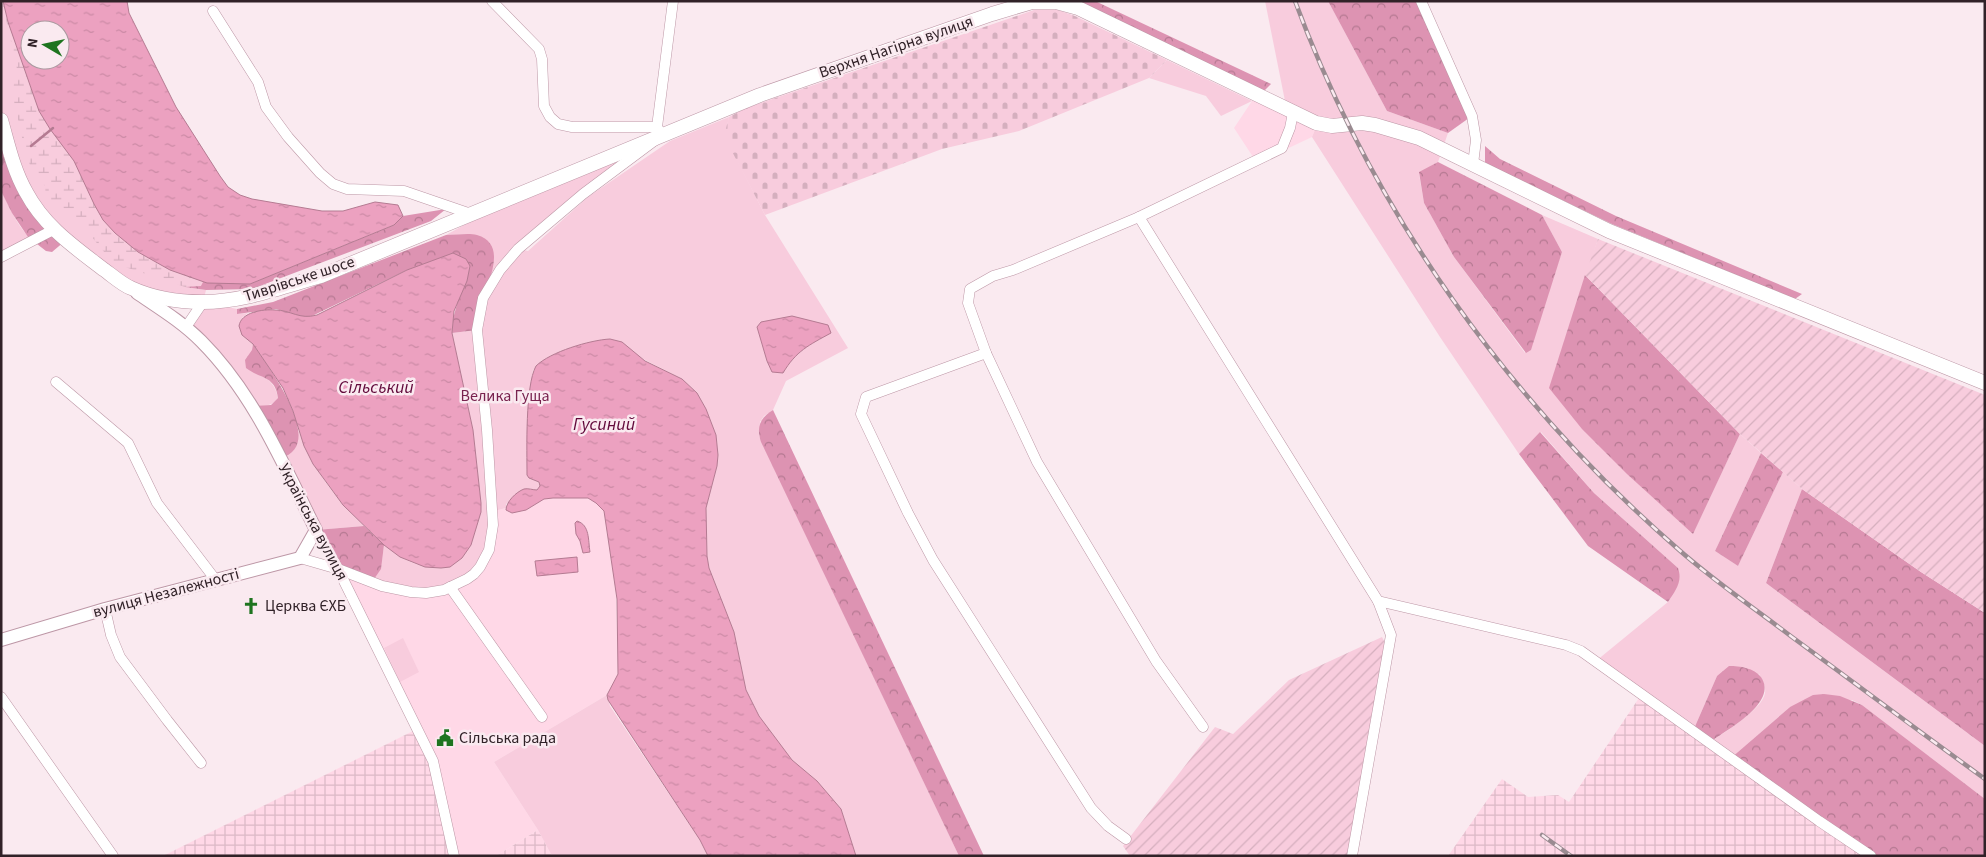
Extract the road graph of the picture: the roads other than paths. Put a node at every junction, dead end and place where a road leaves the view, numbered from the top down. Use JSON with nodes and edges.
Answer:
{"nodes":[{"id":1,"x":492,"y":1,"type":"edge"},
{"id":2,"x":673,"y":1,"type":"edge"},
{"id":3,"x":1421,"y":1,"type":"edge"},
{"id":4,"x":1032,"y":2,"type":"edge"},
{"id":5,"x":213,"y":12,"type":"dead end"},
{"id":6,"x":1293,"y":113,"type":"junction"},
{"id":7,"x":1,"y":120,"type":"edge"},
{"id":8,"x":660,"y":131,"type":"junction"},
{"id":9,"x":1473,"y":164,"type":"junction"},
{"id":10,"x":471,"y":214,"type":"junction"},
{"id":11,"x":1139,"y":217,"type":"junction"},
{"id":12,"x":53,"y":230,"type":"junction"},
{"id":13,"x":1,"y":256,"type":"edge"},
{"id":14,"x":129,"y":287,"type":"junction"},
{"id":15,"x":203,"y":302,"type":"junction"},
{"id":16,"x":186,"y":327,"type":"junction"},
{"id":17,"x":986,"y":353,"type":"junction"},
{"id":18,"x":56,"y":382,"type":"dead end"},
{"id":19,"x":1985,"y":383,"type":"edge"},
{"id":20,"x":316,"y":530,"type":"junction"},
{"id":21,"x":300,"y":558,"type":"junction"},
{"id":22,"x":338,"y":569,"type":"junction"},
{"id":23,"x":215,"y":579,"type":"junction"},
{"id":24,"x":450,"y":587,"type":"junction"},
{"id":25,"x":1378,"y":600,"type":"junction"},
{"id":26,"x":105,"y":609,"type":"junction"},
{"id":27,"x":1,"y":640,"type":"edge"},
{"id":28,"x":1,"y":697,"type":"edge"},
{"id":29,"x":542,"y":717,"type":"dead end"},
{"id":30,"x":1203,"y":727,"type":"dead end"},
{"id":31,"x":201,"y":763,"type":"dead end"},
{"id":32,"x":1126,"y":839,"type":"dead end"},
{"id":33,"x":113,"y":856,"type":"edge"},
{"id":34,"x":454,"y":856,"type":"edge"},
{"id":35,"x":1352,"y":856,"type":"edge"},
{"id":36,"x":1871,"y":856,"type":"edge"}],
"edges":[{"from":1,"to":8,"type":"street"},
{"from":2,"to":8,"type":"street"},
{"from":3,"to":9,"type":"street"},
{"from":4,"to":6,"type":"main road","name":"Верхня Нагірна вулиця"},
{"from":4,"to":8,"type":"main road","name":"Верхня Нагірна вулиця"},
{"from":5,"to":10,"type":"street"},
{"from":6,"to":9,"type":"main road","name":"Верхня Нагірна вулиця"},
{"from":6,"to":11,"type":"street"},
{"from":7,"to":12,"type":"main road","name":"Тиврівське шосе"},
{"from":8,"to":10,"type":"main road","name":"Верхня Нагірна вулиця"},
{"from":8,"to":24,"type":"street"},
{"from":9,"to":19,"type":"main road","name":"Верхня Нагірна вулиця"},
{"from":10,"to":15,"type":"main road","name":"Тиврівське шосе"},
{"from":11,"to":17,"type":"street"},
{"from":11,"to":25,"type":"street"},
{"from":12,"to":13,"type":"street"},
{"from":12,"to":14,"type":"main road","name":"Тиврівське шосе"},
{"from":14,"to":15,"type":"main road","name":"Тиврівське шосе"},
{"from":14,"to":16,"type":"street","name":"Українська вулиця"},
{"from":15,"to":16,"type":"street"},
{"from":16,"to":20,"type":"street","name":"Українська вулиця"},
{"from":17,"to":30,"type":"street"},
{"from":17,"to":32,"type":"street"},
{"from":18,"to":23,"type":"street"},
{"from":20,"to":21,"type":"street"},
{"from":20,"to":22,"type":"street","name":"Українська вулиця"},
{"from":21,"to":22,"type":"street"},
{"from":21,"to":23,"type":"street","name":"вулиця Незалежності"},
{"from":22,"to":24,"type":"street"},
{"from":22,"to":34,"type":"street","name":"Українська вулиця"},
{"from":23,"to":26,"type":"street","name":"вулиця Незалежності"},
{"from":24,"to":29,"type":"street"},
{"from":25,"to":35,"type":"street"},
{"from":25,"to":36,"type":"street"},
{"from":26,"to":27,"type":"street","name":"вулиця Незалежності"},
{"from":26,"to":31,"type":"street"},
{"from":28,"to":33,"type":"street"}]}
